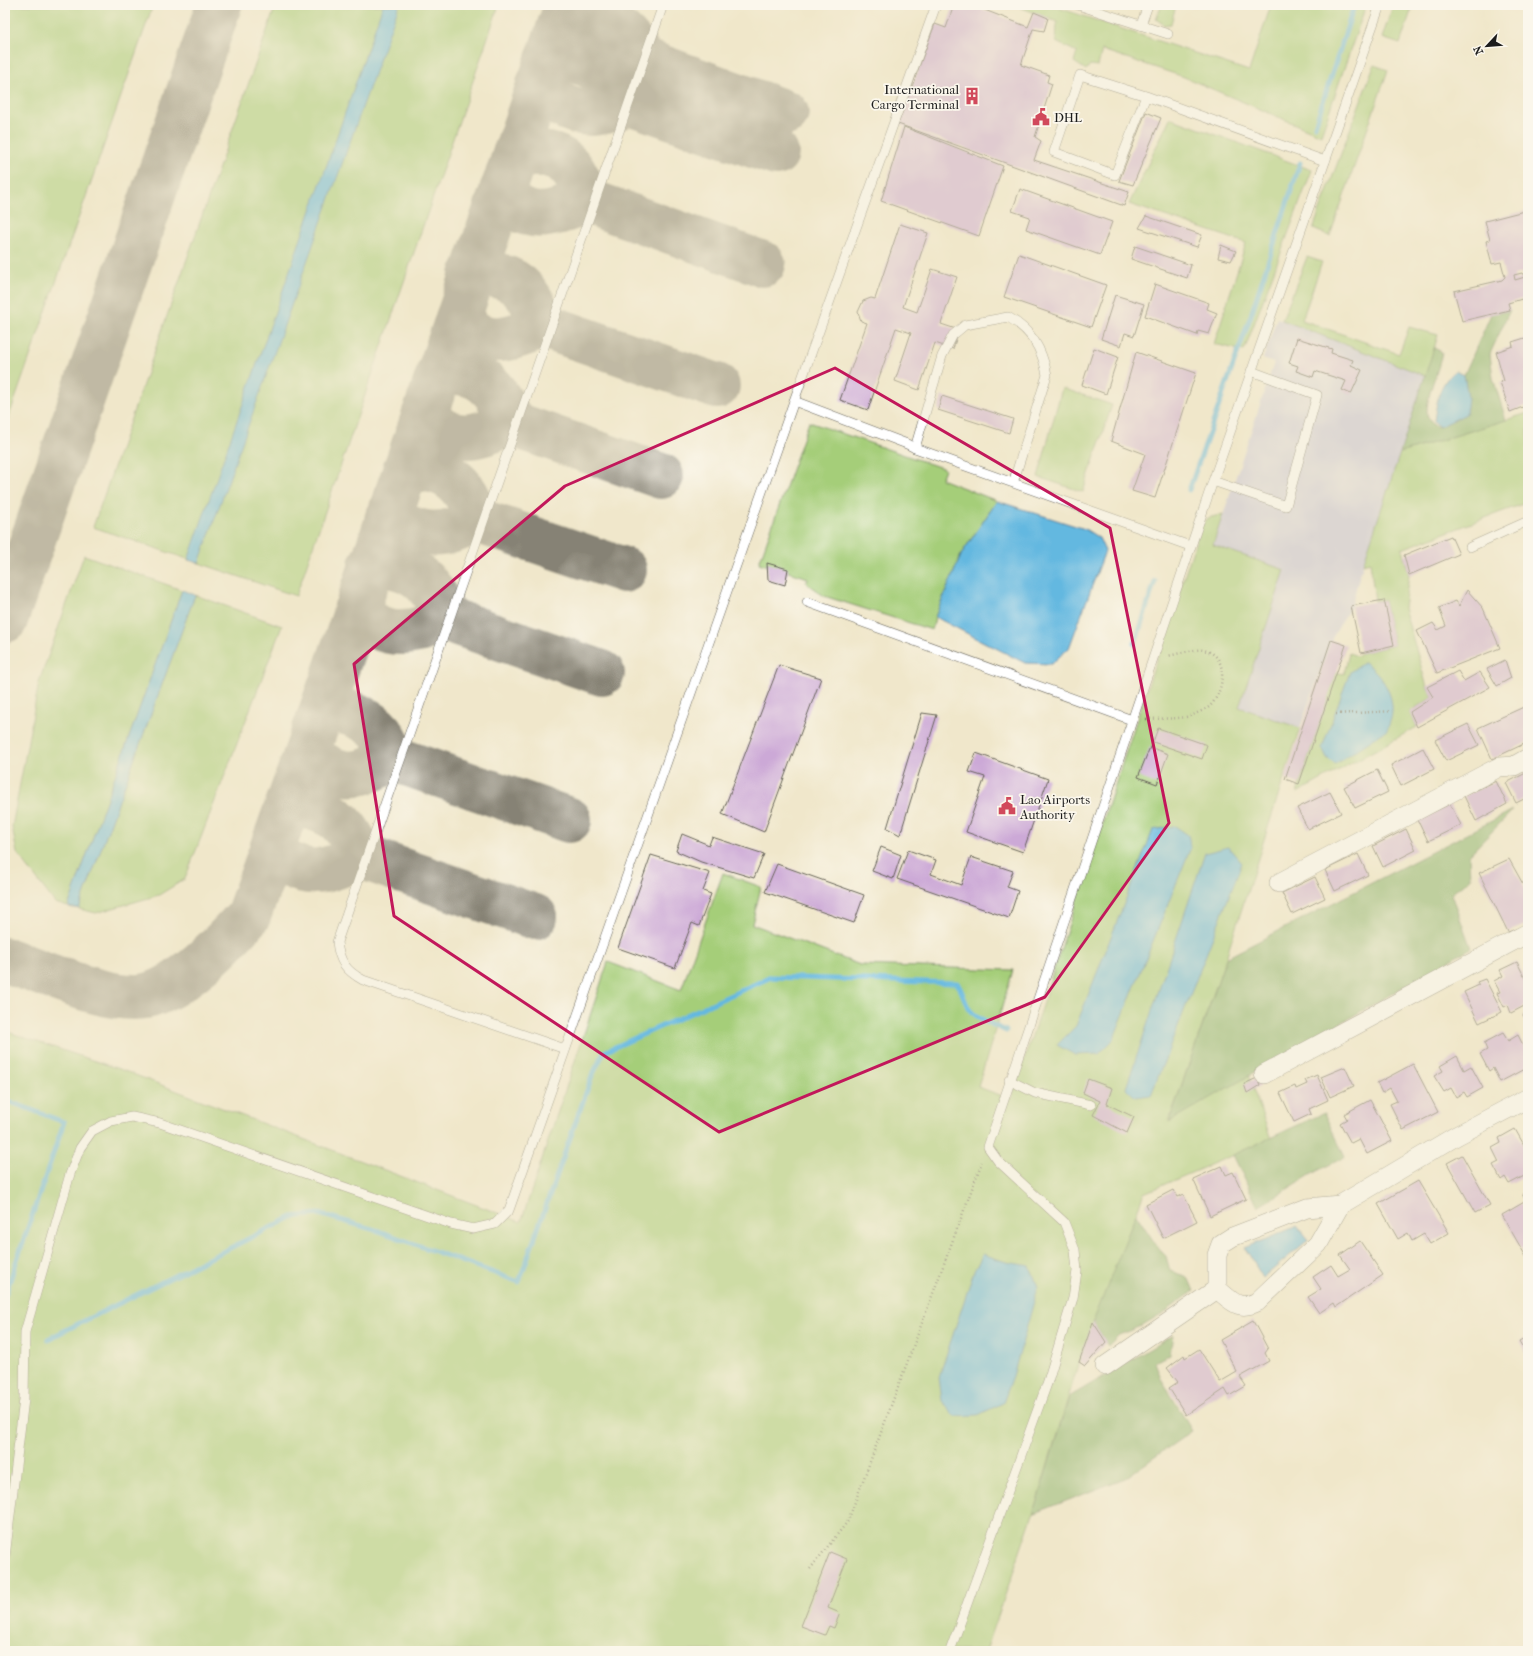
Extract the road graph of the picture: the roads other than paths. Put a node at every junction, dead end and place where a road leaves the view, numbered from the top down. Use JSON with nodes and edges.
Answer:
{"nodes":[{"id":1,"x":664,"y":5,"type":"edge"},
{"id":2,"x":936,"y":5,"type":"edge"},
{"id":3,"x":1078,"y":5,"type":"edge"},
{"id":4,"x":1148,"y":5,"type":"edge"},
{"id":5,"x":1380,"y":5,"type":"edge"},
{"id":6,"x":1142,"y":25,"type":"junction"},
{"id":7,"x":1168,"y":34,"type":"dead end"},
{"id":8,"x":1146,"y":96,"type":"junction"},
{"id":9,"x":1325,"y":160,"type":"junction"},
{"id":10,"x":1251,"y":371,"type":"junction"},
{"id":11,"x":794,"y":401,"type":"junction"},
{"id":12,"x":915,"y":448,"type":"junction"},
{"id":13,"x":1213,"y":481,"type":"junction"},
{"id":14,"x":1014,"y":483,"type":"junction"},
{"id":15,"x":1528,"y":521,"type":"edge"},
{"id":16,"x":1190,"y":546,"type":"junction"},
{"id":17,"x":1470,"y":547,"type":"dead end"},
{"id":18,"x":807,"y":602,"type":"dead end"},
{"id":19,"x":1132,"y":720,"type":"junction"},
{"id":20,"x":1528,"y":758,"type":"edge"},
{"id":21,"x":1279,"y":883,"type":"dead end"},
{"id":22,"x":1528,"y":933,"type":"edge"},
{"id":23,"x":566,"y":1050,"type":"junction"},
{"id":24,"x":1264,"y":1074,"type":"dead end"},
{"id":25,"x":1010,"y":1080,"type":"junction"},
{"id":26,"x":1528,"y":1098,"type":"edge"},
{"id":27,"x":1091,"y":1105,"type":"dead end"},
{"id":28,"x":1340,"y":1206,"type":"junction"},
{"id":29,"x":1217,"y":1289,"type":"junction"},
{"id":30,"x":1105,"y":1366,"type":"dead end"},
{"id":31,"x":5,"y":1557,"type":"edge"},
{"id":32,"x":950,"y":1651,"type":"edge"}],
"edges":[{"from":1,"to":23,"type":"lane"},
{"from":2,"to":11,"type":"lane"},
{"from":3,"to":6,"type":"lane"},
{"from":4,"to":6,"type":"lane"},
{"from":5,"to":9,"type":"lane"},
{"from":6,"to":7,"type":"lane"},
{"from":8,"to":8,"type":"lane"},
{"from":8,"to":9,"type":"lane"},
{"from":9,"to":10,"type":"lane"},
{"from":10,"to":13,"type":"lane"},
{"from":10,"to":13,"type":"lane"},
{"from":11,"to":12,"type":"lane"},
{"from":11,"to":23,"type":"lane"},
{"from":12,"to":14,"type":"lane"},
{"from":12,"to":14,"type":"lane"},
{"from":13,"to":16,"type":"lane"},
{"from":14,"to":16,"type":"lane"},
{"from":15,"to":17,"type":"lane"},
{"from":16,"to":19,"type":"lane"},
{"from":18,"to":19,"type":"lane"},
{"from":19,"to":25,"type":"lane"},
{"from":20,"to":21,"type":"street"},
{"from":22,"to":24,"type":"street"},
{"from":23,"to":31,"type":"lane"},
{"from":25,"to":27,"type":"lane"},
{"from":25,"to":32,"type":"lane"},
{"from":26,"to":28,"type":"street"},
{"from":28,"to":29,"type":"street"},
{"from":28,"to":29,"type":"street"},
{"from":29,"to":30,"type":"street"}]}
